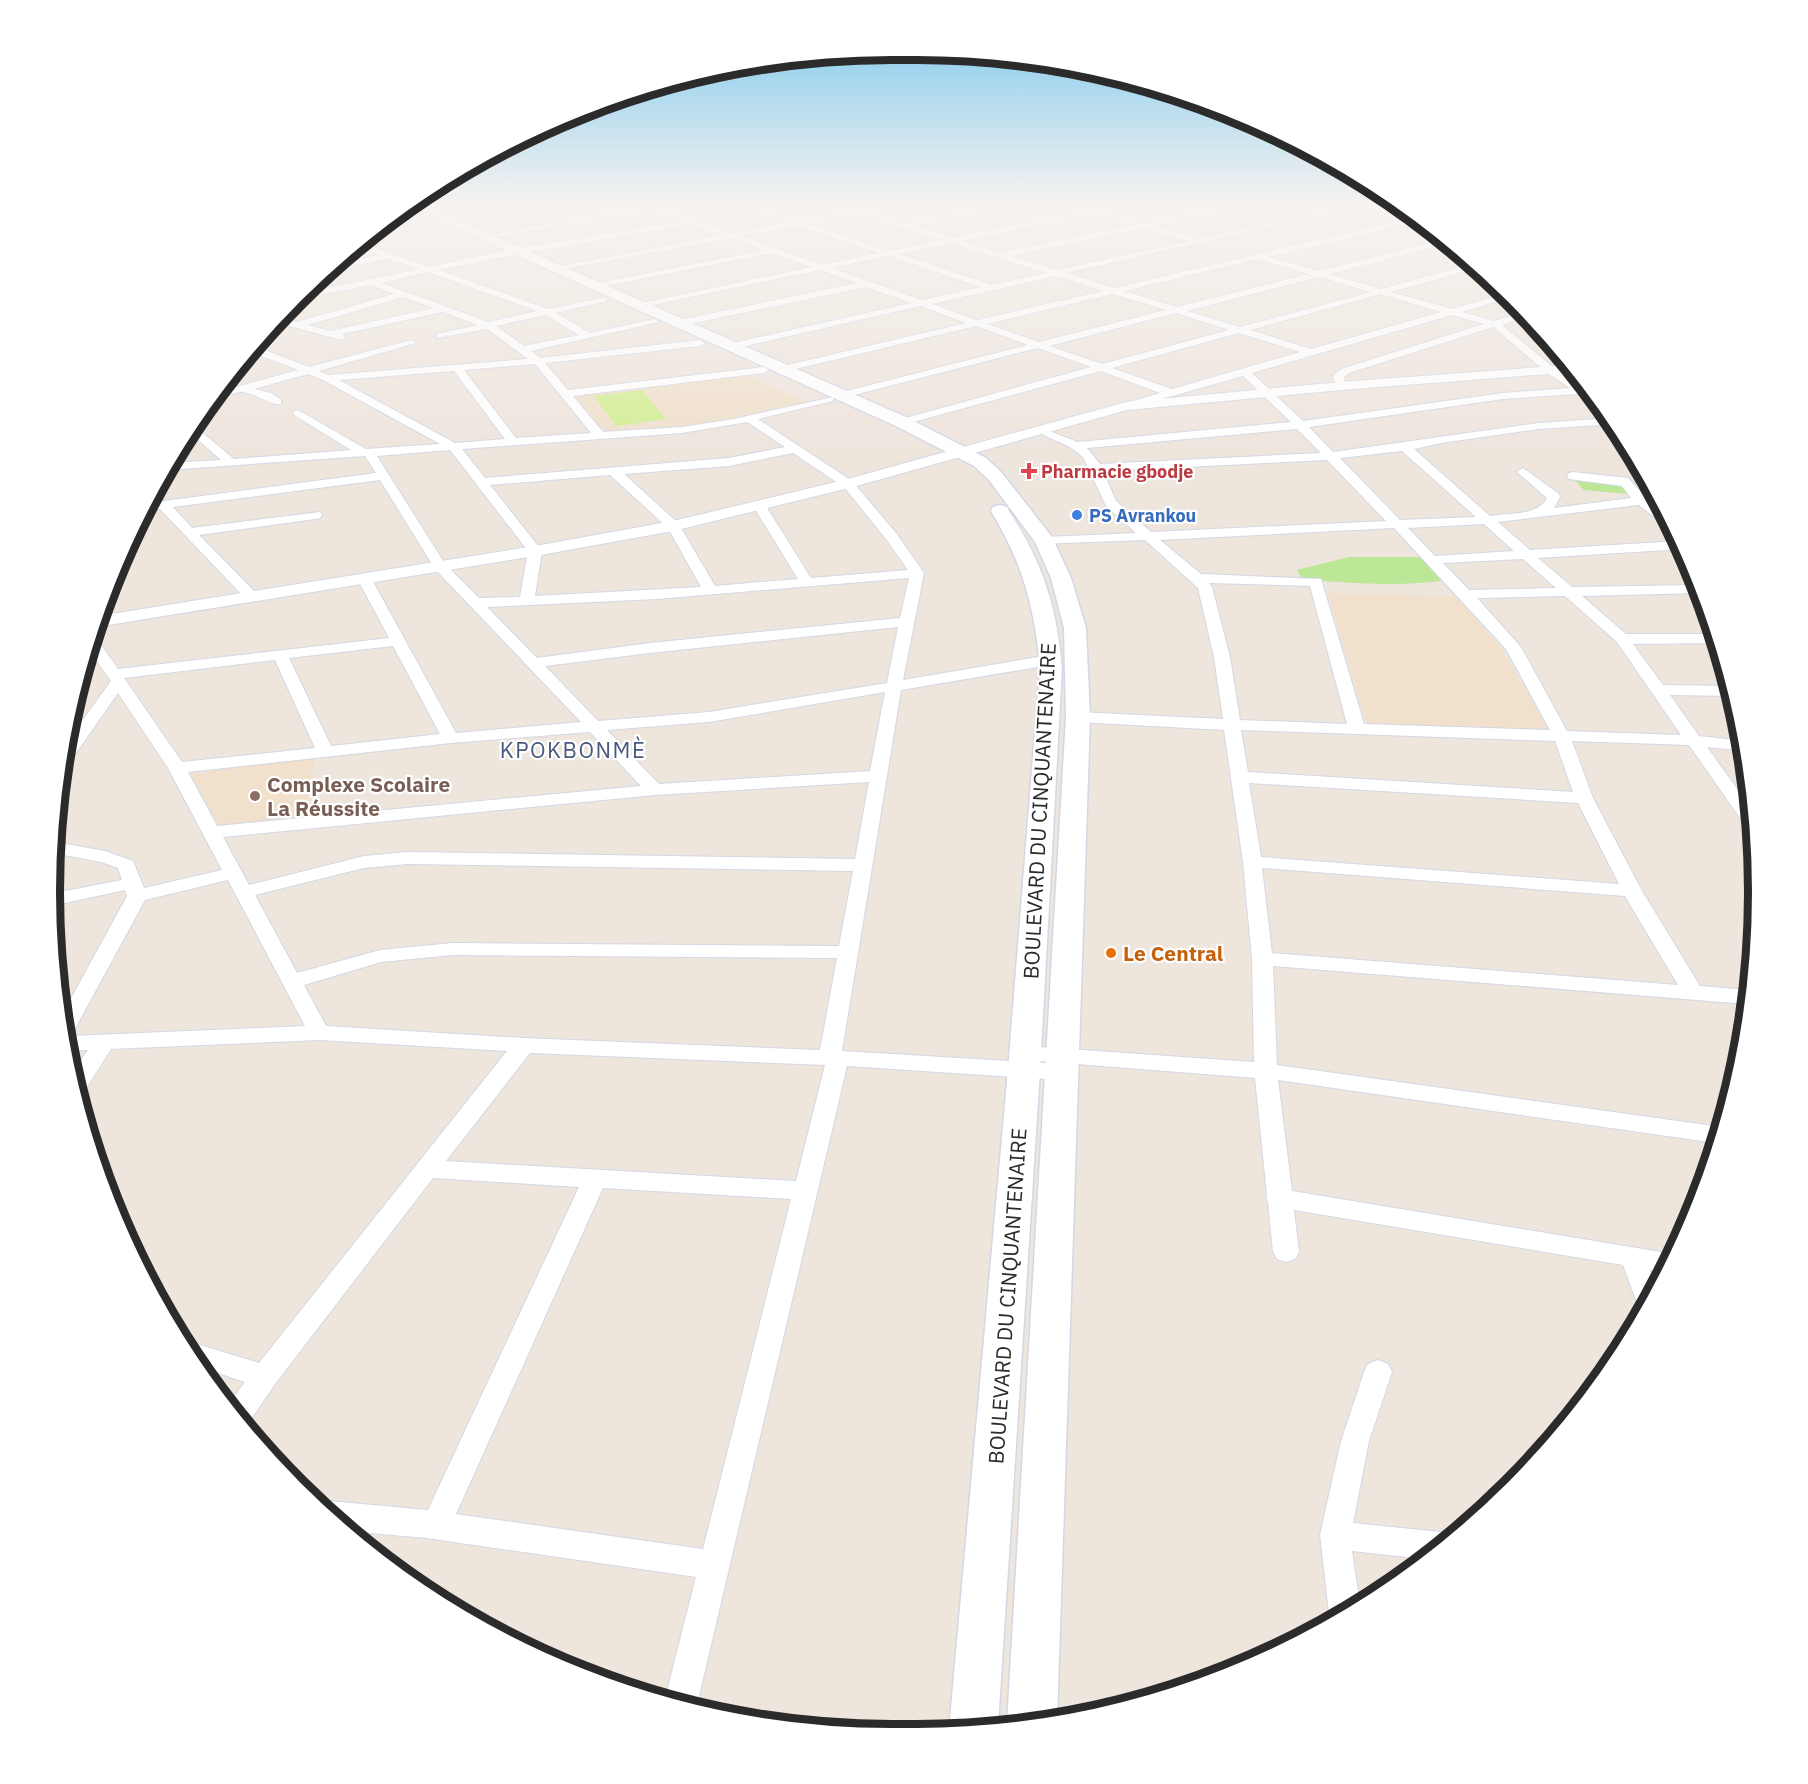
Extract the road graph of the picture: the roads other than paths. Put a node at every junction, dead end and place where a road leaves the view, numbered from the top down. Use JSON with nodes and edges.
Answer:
{"nodes":[{"id":1,"x":341,"y":288,"type":"edge"},
{"id":2,"x":388,"y":288,"type":"edge"},
{"id":3,"x":482,"y":288,"type":"edge"},
{"id":4,"x":591,"y":288,"type":"edge"},
{"id":5,"x":592,"y":288,"type":"edge"},
{"id":6,"x":615,"y":288,"type":"edge"},
{"id":7,"x":751,"y":288,"type":"edge"},
{"id":8,"x":840,"y":288,"type":"edge"},
{"id":9,"x":879,"y":288,"type":"edge"},
{"id":10,"x":991,"y":288,"type":"edge"},
{"id":11,"x":1104,"y":288,"type":"edge"},
{"id":12,"x":1125,"y":288,"type":"edge"},
{"id":13,"x":1258,"y":288,"type":"edge"},
{"id":14,"x":1372,"y":288,"type":"edge"},
{"id":15,"x":1392,"y":288,"type":"edge"},
{"id":16,"x":1113,"y":291,"type":"junction"},
{"id":17,"x":1382,"y":291,"type":"junction"},
{"id":18,"x":599,"y":292,"type":"junction"},
{"id":19,"x":314,"y":294,"type":"edge"},
{"id":20,"x":403,"y":294,"type":"junction"},
{"id":21,"x":1498,"y":298,"type":"edge"},
{"id":22,"x":922,"y":303,"type":"junction"},
{"id":23,"x":443,"y":309,"type":"junction"},
{"id":24,"x":1173,"y":310,"type":"junction"},
{"id":25,"x":1454,"y":311,"type":"junction"},
{"id":26,"x":548,"y":312,"type":"junction"},
{"id":27,"x":657,"y":317,"type":"junction"},
{"id":28,"x":1517,"y":317,"type":"edge"},
{"id":29,"x":286,"y":322,"type":"edge"},
{"id":30,"x":1521,"y":322,"type":"edge"},
{"id":31,"x":976,"y":323,"type":"junction"},
{"id":32,"x":1495,"y":324,"type":"junction"},
{"id":33,"x":296,"y":325,"type":"junction"},
{"id":34,"x":488,"y":325,"type":"junction"},
{"id":35,"x":1240,"y":331,"type":"junction"},
{"id":36,"x":329,"y":334,"type":"junction"},
{"id":37,"x":441,"y":336,"type":"dead end"},
{"id":38,"x":588,"y":336,"type":"junction"},
{"id":39,"x":351,"y":340,"type":"dead end"},
{"id":40,"x":362,"y":343,"type":"dead end"},
{"id":41,"x":411,"y":343,"type":"dead end"},
{"id":42,"x":700,"y":343,"type":"junction"},
{"id":43,"x":1036,"y":344,"type":"junction"},
{"id":44,"x":732,"y":346,"type":"junction"},
{"id":45,"x":384,"y":350,"type":"junction"},
{"id":46,"x":522,"y":350,"type":"junction"},
{"id":47,"x":259,"y":352,"type":"edge"},
{"id":48,"x":1310,"y":352,"type":"junction"},
{"id":49,"x":538,"y":361,"type":"junction"},
{"id":50,"x":456,"y":367,"type":"junction"},
{"id":51,"x":1101,"y":368,"type":"junction"},
{"id":52,"x":774,"y":369,"type":"junction"},
{"id":53,"x":1563,"y":369,"type":"edge"},
{"id":54,"x":305,"y":370,"type":"junction"},
{"id":55,"x":1550,"y":370,"type":"junction"},
{"id":56,"x":1244,"y":371,"type":"junction"},
{"id":57,"x":327,"y":378,"type":"junction"},
{"id":58,"x":232,"y":386,"type":"edge"},
{"id":59,"x":1341,"y":386,"type":"junction"},
{"id":60,"x":240,"y":388,"type":"junction"},
{"id":61,"x":1577,"y":388,"type":"edge"},
{"id":62,"x":1580,"y":391,"type":"edge"},
{"id":63,"x":228,"y":392,"type":"edge"},
{"id":64,"x":1172,"y":393,"type":"junction"},
{"id":65,"x":1269,"y":393,"type":"junction"},
{"id":66,"x":565,"y":394,"type":"junction"},
{"id":67,"x":835,"y":397,"type":"junction"},
{"id":68,"x":277,"y":402,"type":"dead end"},
{"id":69,"x":1126,"y":406,"type":"junction"},
{"id":70,"x":298,"y":413,"type":"dead end"},
{"id":71,"x":750,"y":419,"type":"junction"},
{"id":72,"x":902,"y":422,"type":"junction"},
{"id":73,"x":1602,"y":422,"type":"edge"},
{"id":74,"x":1299,"y":425,"type":"junction"},
{"id":75,"x":1041,"y":431,"type":"junction"},
{"id":76,"x":198,"y":434,"type":"edge"},
{"id":77,"x":599,"y":435,"type":"junction"},
{"id":78,"x":513,"y":442,"type":"junction"},
{"id":79,"x":1078,"y":445,"type":"junction"},
{"id":80,"x":454,"y":447,"type":"junction"},
{"id":81,"x":1405,"y":447,"type":"junction"},
{"id":82,"x":795,"y":449,"type":"junction"},
{"id":83,"x":367,"y":453,"type":"junction"},
{"id":84,"x":955,"y":453,"type":"junction"},
{"id":85,"x":1329,"y":456,"type":"junction"},
{"id":86,"x":231,"y":462,"type":"junction"},
{"id":87,"x":177,"y":466,"type":"edge"},
{"id":88,"x":1096,"y":468,"type":"junction"},
{"id":89,"x":614,"y":472,"type":"junction"},
{"id":90,"x":1523,"y":472,"type":"dead end"},
{"id":91,"x":384,"y":476,"type":"junction"},
{"id":92,"x":1573,"y":476,"type":"dead end"},
{"id":93,"x":482,"y":482,"type":"junction"},
{"id":94,"x":848,"y":484,"type":"junction"},
{"id":95,"x":1648,"y":497,"type":"edge"},
{"id":96,"x":163,"y":505,"type":"junction"},
{"id":97,"x":155,"y":506,"type":"edge"},
{"id":98,"x":759,"y":506,"type":"junction"},
{"id":99,"x":1539,"y":513,"type":"junction"},
{"id":100,"x":315,"y":515,"type":"dead end"},
{"id":101,"x":1486,"y":520,"type":"junction"},
{"id":102,"x":1396,"y":524,"type":"junction"},
{"id":103,"x":673,"y":526,"type":"junction"},
{"id":104,"x":190,"y":532,"type":"junction"},
{"id":105,"x":1144,"y":535,"type":"junction"},
{"id":106,"x":1045,"y":541,"type":"junction"},
{"id":107,"x":1672,"y":546,"type":"edge"},
{"id":108,"x":536,"y":551,"type":"junction"},
{"id":109,"x":1526,"y":554,"type":"junction"},
{"id":110,"x":1431,"y":560,"type":"junction"},
{"id":111,"x":440,"y":566,"type":"junction"},
{"id":112,"x":917,"y":573,"type":"junction"},
{"id":113,"x":364,"y":578,"type":"junction"},
{"id":114,"x":1197,"y":578,"type":"junction"},
{"id":115,"x":807,"y":582,"type":"junction"},
{"id":116,"x":1691,"y":589,"type":"edge"},
{"id":117,"x":710,"y":590,"type":"junction"},
{"id":118,"x":1566,"y":591,"type":"junction"},
{"id":119,"x":1465,"y":594,"type":"junction"},
{"id":120,"x":251,"y":596,"type":"junction"},
{"id":121,"x":527,"y":600,"type":"junction"},
{"id":122,"x":475,"y":603,"type":"junction"},
{"id":123,"x":106,"y":621,"type":"edge"},
{"id":124,"x":908,"y":622,"type":"junction"},
{"id":125,"x":1622,"y":639,"type":"junction"},
{"id":126,"x":1708,"y":639,"type":"edge"},
{"id":127,"x":398,"y":641,"type":"junction"},
{"id":128,"x":97,"y":649,"type":"edge"},
{"id":129,"x":280,"y":655,"type":"junction"},
{"id":130,"x":1050,"y":660,"type":"junction"},
{"id":131,"x":534,"y":663,"type":"junction"},
{"id":132,"x":116,"y":678,"type":"junction"},
{"id":133,"x":894,"y":685,"type":"junction"},
{"id":134,"x":1659,"y":690,"type":"junction"},
{"id":135,"x":1723,"y":691,"type":"edge"},
{"id":136,"x":1078,"y":717,"type":"junction"},
{"id":137,"x":1233,"y":725,"type":"junction"},
{"id":138,"x":596,"y":728,"type":"junction"},
{"id":139,"x":1357,"y":729,"type":"junction"},
{"id":140,"x":1561,"y":735,"type":"junction"},
{"id":141,"x":451,"y":738,"type":"junction"},
{"id":142,"x":1693,"y":740,"type":"junction"},
{"id":143,"x":74,"y":742,"type":"edge"},
{"id":144,"x":1735,"y":745,"type":"edge"},
{"id":145,"x":325,"y":752,"type":"junction"},
{"id":146,"x":177,"y":768,"type":"junction"},
{"id":147,"x":878,"y":776,"type":"junction"},
{"id":148,"x":1239,"y":777,"type":"junction"},
{"id":149,"x":655,"y":790,"type":"junction"},
{"id":150,"x":1584,"y":798,"type":"junction"},
{"id":151,"x":1744,"y":811,"type":"edge"},
{"id":152,"x":213,"y":832,"type":"junction"},
{"id":153,"x":62,"y":849,"type":"edge"},
{"id":154,"x":1252,"y":862,"type":"junction"},
{"id":155,"x":863,"y":865,"type":"junction"},
{"id":156,"x":235,"y":873,"type":"junction"},
{"id":157,"x":135,"y":890,"type":"junction"},
{"id":158,"x":1632,"y":891,"type":"junction"},
{"id":159,"x":245,"y":892,"type":"junction"},
{"id":160,"x":60,"y":899,"type":"edge"},
{"id":161,"x":848,"y":952,"type":"junction"},
{"id":162,"x":1262,"y":959,"type":"junction"},
{"id":163,"x":291,"y":981,"type":"junction"},
{"id":164,"x":1693,"y":992,"type":"junction"},
{"id":165,"x":1741,"y":996,"type":"edge"},
{"id":166,"x":70,"y":1018,"type":"edge"},
{"id":167,"x":320,"y":1033,"type":"junction"},
{"id":168,"x":105,"y":1042,"type":"junction"},
{"id":169,"x":74,"y":1044,"type":"edge"},
{"id":170,"x":524,"y":1045,"type":"junction"},
{"id":171,"x":834,"y":1058,"type":"junction"},
{"id":172,"x":1025,"y":1062,"type":"junction"},
{"id":173,"x":1062,"y":1065,"type":"junction"},
{"id":174,"x":1266,"y":1071,"type":"junction"},
{"id":175,"x":81,"y":1078,"type":"edge"},
{"id":176,"x":1712,"y":1134,"type":"edge"},
{"id":177,"x":428,"y":1169,"type":"junction"},
{"id":178,"x":595,"y":1179,"type":"junction"},
{"id":179,"x":806,"y":1191,"type":"junction"},
{"id":180,"x":1278,"y":1198,"type":"junction"},
{"id":181,"x":1286,"y":1252,"type":"dead end"},
{"id":182,"x":1633,"y":1258,"type":"junction"},
{"id":183,"x":1661,"y":1262,"type":"edge"},
{"id":184,"x":1645,"y":1293,"type":"edge"},
{"id":185,"x":202,"y":1357,"type":"edge"},
{"id":186,"x":1378,"y":1372,"type":"dead end"},
{"id":187,"x":265,"y":1376,"type":"junction"},
{"id":188,"x":241,"y":1410,"type":"edge"},
{"id":189,"x":341,"y":1516,"type":"edge"},
{"id":190,"x":436,"y":1525,"type":"junction"},
{"id":191,"x":1335,"y":1535,"type":"junction"},
{"id":192,"x":1432,"y":1544,"type":"edge"},
{"id":193,"x":715,"y":1565,"type":"junction"},
{"id":194,"x":1344,"y":1605,"type":"edge"},
{"id":195,"x":683,"y":1697,"type":"edge"},
{"id":196,"x":1032,"y":1716,"type":"edge"},
{"id":197,"x":975,"y":1722,"type":"edge"}],
"edges":[{"from":1,"to":19,"type":"street"},
{"from":2,"to":20,"type":"street"},
{"from":3,"to":26,"type":"street"},
{"from":4,"to":18,"type":"main road","name":"BOULEVARD DU CINQUANTENAIRE"},
{"from":5,"to":18,"type":"main road","name":"BOULEVARD DU CINQUANTENAIRE"},
{"from":6,"to":18,"type":"street"},
{"from":7,"to":27,"type":"street"},
{"from":8,"to":27,"type":"street"},
{"from":9,"to":22,"type":"street"},
{"from":10,"to":22,"type":"street"},
{"from":11,"to":16,"type":"street"},
{"from":12,"to":16,"type":"street"},
{"from":13,"to":24,"type":"street"},
{"from":14,"to":17,"type":"street"},
{"from":15,"to":17,"type":"street"},
{"from":16,"to":24,"type":"street"},
{"from":16,"to":31,"type":"street"},
{"from":17,"to":25,"type":"street"},
{"from":17,"to":35,"type":"street"},
{"from":18,"to":26,"type":"street"},
{"from":18,"to":27,"type":"main road","name":"BOULEVARD DU CINQUANTENAIRE"},
{"from":20,"to":23,"type":"street"},
{"from":20,"to":33,"type":"street"},
{"from":21,"to":25,"type":"street"},
{"from":22,"to":31,"type":"street"},
{"from":22,"to":44,"type":"street"},
{"from":23,"to":34,"type":"street"},
{"from":23,"to":36,"type":"street"},
{"from":24,"to":35,"type":"street"},
{"from":24,"to":43,"type":"street"},
{"from":25,"to":32,"type":"street"},
{"from":25,"to":48,"type":"street"},
{"from":26,"to":34,"type":"street"},
{"from":26,"to":38,"type":"street"},
{"from":27,"to":38,"type":"street"},
{"from":27,"to":42,"type":"main road","name":"BOULEVARD DU CINQUANTENAIRE"},
{"from":27,"to":44,"type":"main road","name":"BOULEVARD DU CINQUANTENAIRE"},
{"from":28,"to":32,"type":"street"},
{"from":29,"to":33,"type":"street"},
{"from":30,"to":32,"type":"street"},
{"from":31,"to":43,"type":"street"},
{"from":31,"to":52,"type":"street"},
{"from":32,"to":55,"type":"street"},
{"from":32,"to":59,"type":"street"},
{"from":33,"to":36,"type":"street"},
{"from":34,"to":37,"type":"street"},
{"from":34,"to":46,"type":"street"},
{"from":35,"to":48,"type":"street"},
{"from":35,"to":51,"type":"street"},
{"from":36,"to":39,"type":"street"},
{"from":38,"to":46,"type":"street"},
{"from":40,"to":45,"type":"street"},
{"from":41,"to":45,"type":"street"},
{"from":42,"to":49,"type":"street"},
{"from":42,"to":52,"type":"main road","name":"BOULEVARD DU CINQUANTENAIRE"},
{"from":43,"to":51,"type":"street"},
{"from":43,"to":67,"type":"street"},
{"from":44,"to":52,"type":"main road","name":"BOULEVARD DU CINQUANTENAIRE"},
{"from":45,"to":54,"type":"street"},
{"from":46,"to":49,"type":"street"},
{"from":47,"to":54,"type":"street"},
{"from":48,"to":56,"type":"street"},
{"from":49,"to":50,"type":"street"},
{"from":49,"to":66,"type":"street"},
{"from":50,"to":57,"type":"street"},
{"from":50,"to":78,"type":"street"},
{"from":51,"to":64,"type":"street"},
{"from":51,"to":72,"type":"street"},
{"from":52,"to":66,"type":"street"},
{"from":52,"to":67,"type":"main road","name":"BOULEVARD DU CINQUANTENAIRE"},
{"from":53,"to":55,"type":"street"},
{"from":54,"to":57,"type":"street"},
{"from":54,"to":60,"type":"street"},
{"from":55,"to":59,"type":"street"},
{"from":55,"to":61,"type":"street"},
{"from":56,"to":64,"type":"street"},
{"from":56,"to":65,"type":"street"},
{"from":57,"to":80,"type":"street"},
{"from":58,"to":60,"type":"street"},
{"from":59,"to":65,"type":"street"},
{"from":60,"to":63,"type":"street"},
{"from":60,"to":68,"type":"street"},
{"from":62,"to":74,"type":"street"},
{"from":64,"to":69,"type":"street"},
{"from":65,"to":69,"type":"street"},
{"from":65,"to":74,"type":"street"},
{"from":66,"to":77,"type":"street"},
{"from":67,"to":71,"type":"street"},
{"from":67,"to":72,"type":"main road","name":"BOULEVARD DU CINQUANTENAIRE"},
{"from":67,"to":84,"type":"main road","name":"BOULEVARD DU CINQUANTENAIRE"},
{"from":69,"to":75,"type":"street"},
{"from":70,"to":83,"type":"street"},
{"from":71,"to":77,"type":"street"},
{"from":71,"to":82,"type":"street"},
{"from":72,"to":84,"type":"main road","name":"BOULEVARD DU CINQUANTENAIRE"},
{"from":73,"to":81,"type":"street"},
{"from":74,"to":79,"type":"street"},
{"from":74,"to":85,"type":"street"},
{"from":75,"to":79,"type":"street"},
{"from":75,"to":84,"type":"street"},
{"from":76,"to":86,"type":"street"},
{"from":77,"to":78,"type":"street"},
{"from":78,"to":80,"type":"street"},
{"from":79,"to":88,"type":"street"},
{"from":80,"to":83,"type":"street"},
{"from":80,"to":93,"type":"street"},
{"from":81,"to":85,"type":"street"},
{"from":81,"to":101,"type":"street"},
{"from":82,"to":89,"type":"street"},
{"from":82,"to":94,"type":"street"},
{"from":83,"to":86,"type":"street"},
{"from":83,"to":91,"type":"street"},
{"from":84,"to":94,"type":"street"},
{"from":84,"to":106,"type":"main road","name":"BOULEVARD DU CINQUANTENAIRE"},
{"from":84,"to":130,"type":"main road","name":"BOULEVARD DU CINQUANTENAIRE"},
{"from":85,"to":88,"type":"street"},
{"from":85,"to":102,"type":"street"},
{"from":86,"to":87,"type":"street"},
{"from":88,"to":105,"type":"street"},
{"from":89,"to":93,"type":"street"},
{"from":89,"to":103,"type":"street"},
{"from":90,"to":99,"type":"street"},
{"from":91,"to":96,"type":"street"},
{"from":91,"to":111,"type":"street"},
{"from":92,"to":95,"type":"street"},
{"from":93,"to":108,"type":"street"},
{"from":94,"to":98,"type":"street"},
{"from":94,"to":112,"type":"street"},
{"from":95,"to":99,"type":"street"},
{"from":96,"to":97,"type":"street"},
{"from":96,"to":104,"type":"street"},
{"from":98,"to":103,"type":"street"},
{"from":98,"to":115,"type":"street"},
{"from":99,"to":101,"type":"street"},
{"from":100,"to":104,"type":"street"},
{"from":101,"to":102,"type":"street"},
{"from":101,"to":109,"type":"street"},
{"from":102,"to":105,"type":"street"},
{"from":102,"to":110,"type":"street"},
{"from":103,"to":108,"type":"street"},
{"from":103,"to":117,"type":"street"},
{"from":104,"to":120,"type":"street"},
{"from":105,"to":106,"type":"street"},
{"from":105,"to":114,"type":"street"},
{"from":106,"to":136,"type":"main road","name":"BOULEVARD DU CINQUANTENAIRE"},
{"from":107,"to":109,"type":"street"},
{"from":108,"to":111,"type":"street"},
{"from":108,"to":121,"type":"street"},
{"from":109,"to":110,"type":"street"},
{"from":109,"to":118,"type":"street"},
{"from":110,"to":119,"type":"street"},
{"from":111,"to":113,"type":"street"},
{"from":111,"to":122,"type":"street"},
{"from":112,"to":115,"type":"street"},
{"from":112,"to":124,"type":"street"},
{"from":113,"to":120,"type":"street"},
{"from":113,"to":127,"type":"street"},
{"from":114,"to":137,"type":"street"},
{"from":114,"to":139,"type":"street"},
{"from":115,"to":117,"type":"street"},
{"from":116,"to":118,"type":"street"},
{"from":117,"to":121,"type":"street"},
{"from":118,"to":119,"type":"street"},
{"from":118,"to":125,"type":"street"},
{"from":119,"to":140,"type":"street"},
{"from":120,"to":123,"type":"street"},
{"from":121,"to":122,"type":"street"},
{"from":122,"to":131,"type":"street"},
{"from":124,"to":131,"type":"street"},
{"from":124,"to":133,"type":"street"},
{"from":125,"to":126,"type":"street"},
{"from":125,"to":134,"type":"street"},
{"from":127,"to":129,"type":"street"},
{"from":127,"to":141,"type":"street"},
{"from":128,"to":132,"type":"street"},
{"from":129,"to":132,"type":"street"},
{"from":129,"to":145,"type":"street"},
{"from":130,"to":133,"type":"street"},
{"from":130,"to":172,"type":"main road","name":"BOULEVARD DU CINQUANTENAIRE"},
{"from":131,"to":138,"type":"street"},
{"from":132,"to":143,"type":"street"},
{"from":132,"to":146,"type":"street"},
{"from":133,"to":138,"type":"street"},
{"from":133,"to":147,"type":"street"},
{"from":134,"to":135,"type":"street"},
{"from":134,"to":142,"type":"street"},
{"from":136,"to":137,"type":"street"},
{"from":136,"to":173,"type":"main road","name":"BOULEVARD DU CINQUANTENAIRE"},
{"from":137,"to":139,"type":"street"},
{"from":137,"to":148,"type":"street"},
{"from":138,"to":141,"type":"street"},
{"from":138,"to":149,"type":"street"},
{"from":139,"to":140,"type":"street"},
{"from":140,"to":142,"type":"street"},
{"from":140,"to":150,"type":"street"},
{"from":141,"to":145,"type":"street"},
{"from":142,"to":144,"type":"street"},
{"from":142,"to":151,"type":"street"},
{"from":145,"to":146,"type":"street"},
{"from":146,"to":152,"type":"street"},
{"from":147,"to":149,"type":"street"},
{"from":147,"to":155,"type":"street"},
{"from":148,"to":150,"type":"street"},
{"from":148,"to":154,"type":"street"},
{"from":149,"to":152,"type":"street"},
{"from":150,"to":158,"type":"street"},
{"from":152,"to":156,"type":"street"},
{"from":153,"to":157,"type":"street"},
{"from":154,"to":158,"type":"street"},
{"from":154,"to":162,"type":"street"},
{"from":155,"to":159,"type":"street"},
{"from":155,"to":161,"type":"street"},
{"from":156,"to":157,"type":"street"},
{"from":156,"to":159,"type":"street"},
{"from":157,"to":160,"type":"street"},
{"from":157,"to":166,"type":"street"},
{"from":158,"to":164,"type":"street"},
{"from":159,"to":163,"type":"street"},
{"from":161,"to":163,"type":"street"},
{"from":161,"to":171,"type":"street"},
{"from":162,"to":164,"type":"street"},
{"from":162,"to":174,"type":"street"},
{"from":163,"to":167,"type":"street"},
{"from":164,"to":165,"type":"street"},
{"from":167,"to":168,"type":"street"},
{"from":167,"to":170,"type":"street"},
{"from":168,"to":169,"type":"street"},
{"from":168,"to":175,"type":"street"},
{"from":170,"to":171,"type":"street"},
{"from":170,"to":177,"type":"street"},
{"from":171,"to":172,"type":"street"},
{"from":171,"to":179,"type":"street"},
{"from":172,"to":173,"type":"street"},
{"from":172,"to":197,"type":"main road","name":"BOULEVARD DU CINQUANTENAIRE"},
{"from":173,"to":174,"type":"street"},
{"from":173,"to":196,"type":"main road","name":"BOULEVARD DU CINQUANTENAIRE"},
{"from":174,"to":176,"type":"street"},
{"from":174,"to":180,"type":"street"},
{"from":177,"to":178,"type":"street"},
{"from":177,"to":187,"type":"street"},
{"from":178,"to":179,"type":"street"},
{"from":178,"to":190,"type":"street"},
{"from":179,"to":193,"type":"street"},
{"from":180,"to":181,"type":"street"},
{"from":180,"to":182,"type":"street"},
{"from":182,"to":183,"type":"street"},
{"from":182,"to":184,"type":"street"},
{"from":185,"to":187,"type":"street"},
{"from":186,"to":191,"type":"street"},
{"from":187,"to":188,"type":"street"},
{"from":189,"to":190,"type":"street"},
{"from":190,"to":193,"type":"street"},
{"from":191,"to":192,"type":"street"},
{"from":191,"to":194,"type":"street"},
{"from":193,"to":195,"type":"street"}]}
